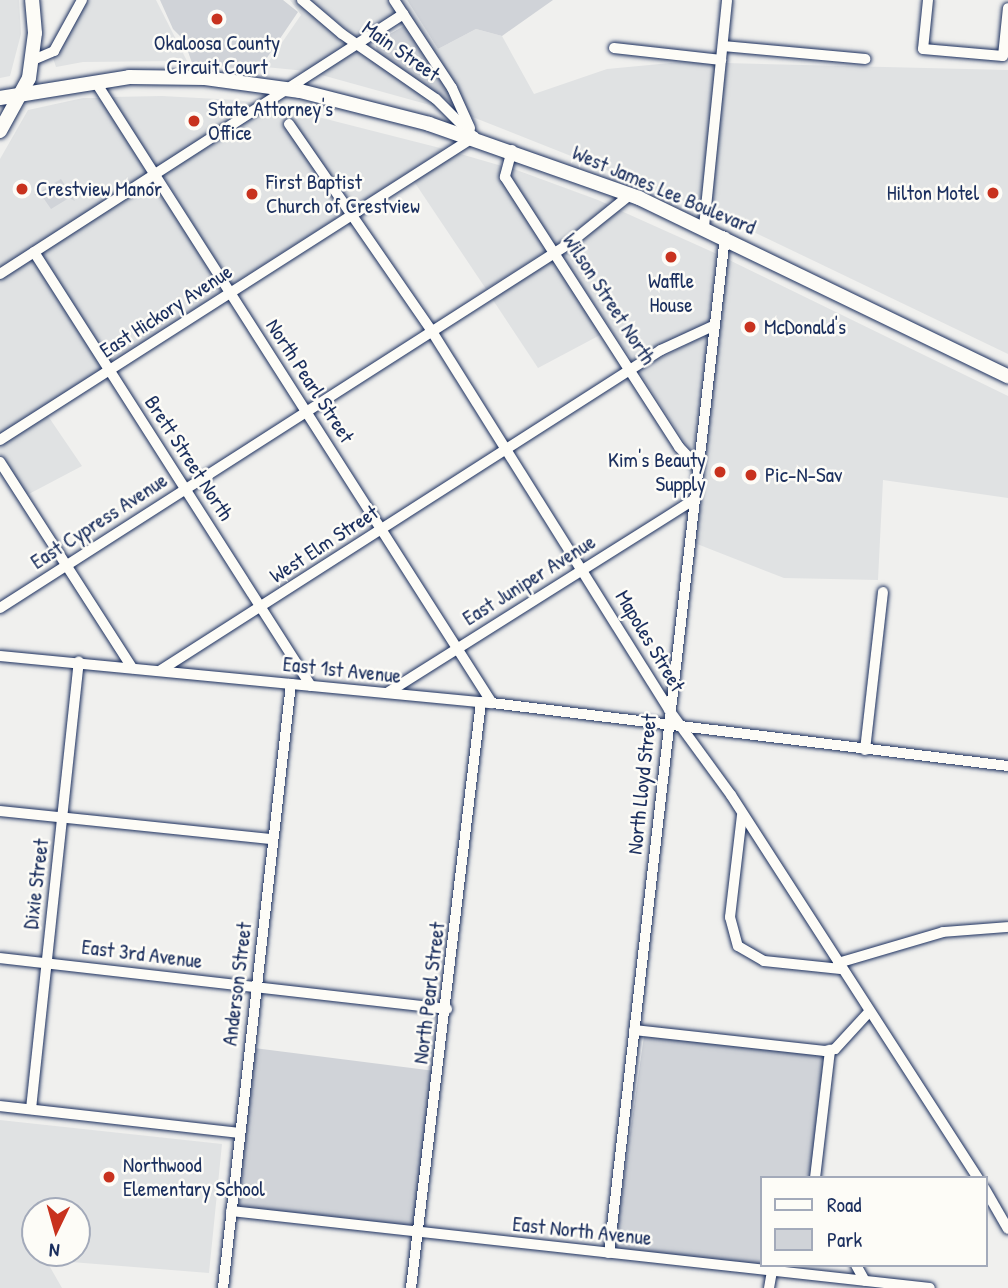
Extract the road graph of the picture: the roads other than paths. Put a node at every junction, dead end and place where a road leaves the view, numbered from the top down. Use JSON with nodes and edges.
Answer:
{"nodes":[{"id":1,"x":32,"y":0,"type":"edge"},
{"id":2,"x":82,"y":0,"type":"edge"},
{"id":3,"x":302,"y":0,"type":"edge"},
{"id":4,"x":394,"y":0,"type":"edge"},
{"id":5,"x":727,"y":0,"type":"edge"},
{"id":6,"x":928,"y":0,"type":"edge"},
{"id":7,"x":1008,"y":8,"type":"edge"},
{"id":8,"x":403,"y":15,"type":"junction"},
{"id":9,"x":357,"y":44,"type":"junction"},
{"id":10,"x":725,"y":47,"type":"junction"},
{"id":11,"x":614,"y":48,"type":"dead end"},
{"id":12,"x":33,"y":60,"type":"junction"},
{"id":13,"x":721,"y":60,"type":"junction"},
{"id":14,"x":865,"y":60,"type":"dead end"},
{"id":15,"x":95,"y":81,"type":"junction"},
{"id":16,"x":287,"y":89,"type":"junction"},
{"id":17,"x":22,"y":93,"type":"junction"},
{"id":18,"x":0,"y":98,"type":"edge"},
{"id":19,"x":289,"y":124,"type":"dead end"},
{"id":20,"x":0,"y":131,"type":"edge"},
{"id":21,"x":474,"y":137,"type":"junction"},
{"id":22,"x":512,"y":150,"type":"junction"},
{"id":23,"x":156,"y":174,"type":"junction"},
{"id":24,"x":631,"y":194,"type":"junction"},
{"id":25,"x":352,"y":213,"type":"junction"},
{"id":26,"x":704,"y":227,"type":"junction"},
{"id":27,"x":725,"y":237,"type":"junction"},
{"id":28,"x":34,"y":252,"type":"junction"},
{"id":29,"x":555,"y":252,"type":"junction"},
{"id":30,"x":0,"y":274,"type":"edge"},
{"id":31,"x":230,"y":291,"type":"junction"},
{"id":32,"x":713,"y":326,"type":"junction"},
{"id":33,"x":431,"y":330,"type":"junction"},
{"id":34,"x":632,"y":369,"type":"junction"},
{"id":35,"x":110,"y":371,"type":"junction"},
{"id":36,"x":1008,"y":376,"type":"edge"},
{"id":37,"x":306,"y":410,"type":"junction"},
{"id":38,"x":0,"y":440,"type":"edge"},
{"id":39,"x":508,"y":450,"type":"junction"},
{"id":40,"x":0,"y":462,"type":"edge"},
{"id":41,"x":696,"y":465,"type":"junction"},
{"id":42,"x":185,"y":488,"type":"junction"},
{"id":43,"x":692,"y":500,"type":"junction"},
{"id":44,"x":382,"y":530,"type":"junction"},
{"id":45,"x":67,"y":565,"type":"junction"},
{"id":46,"x":584,"y":569,"type":"junction"},
{"id":47,"x":883,"y":592,"type":"dead end"},
{"id":48,"x":261,"y":607,"type":"junction"},
{"id":49,"x":0,"y":608,"type":"edge"},
{"id":50,"x":459,"y":648,"type":"junction"},
{"id":51,"x":0,"y":656,"type":"edge"},
{"id":52,"x":79,"y":662,"type":"junction"},
{"id":53,"x":132,"y":668,"type":"junction"},
{"id":54,"x":160,"y":671,"type":"junction"},
{"id":55,"x":291,"y":684,"type":"junction"},
{"id":56,"x":311,"y":686,"type":"junction"},
{"id":57,"x":387,"y":694,"type":"junction"},
{"id":58,"x":486,"y":703,"type":"junction"},
{"id":59,"x":669,"y":710,"type":"junction"},
{"id":60,"x":667,"y":723,"type":"junction"},
{"id":61,"x":680,"y":726,"type":"junction"},
{"id":62,"x":865,"y":750,"type":"junction"},
{"id":63,"x":1008,"y":766,"type":"edge"},
{"id":64,"x":0,"y":811,"type":"edge"},
{"id":65,"x":742,"y":811,"type":"junction"},
{"id":66,"x":63,"y":817,"type":"junction"},
{"id":67,"x":273,"y":839,"type":"junction"},
{"id":68,"x":1008,"y":927,"type":"edge"},
{"id":69,"x":0,"y":958,"type":"edge"},
{"id":70,"x":45,"y":963,"type":"junction"},
{"id":71,"x":840,"y":966,"type":"junction"},
{"id":72,"x":256,"y":987,"type":"junction"},
{"id":73,"x":447,"y":1009,"type":"junction"},
{"id":74,"x":869,"y":1012,"type":"junction"},
{"id":75,"x":634,"y":1030,"type":"junction"},
{"id":76,"x":830,"y":1050,"type":"junction"},
{"id":77,"x":0,"y":1106,"type":"edge"},
{"id":78,"x":31,"y":1109,"type":"junction"},
{"id":79,"x":240,"y":1133,"type":"junction"},
{"id":80,"x":815,"y":1176,"type":"edge"},
{"id":81,"x":977,"y":1176,"type":"edge"},
{"id":82,"x":987,"y":1192,"type":"edge"},
{"id":83,"x":1008,"y":1199,"type":"edge"},
{"id":84,"x":997,"y":1208,"type":"junction"},
{"id":85,"x":231,"y":1211,"type":"junction"},
{"id":86,"x":1008,"y":1229,"type":"edge"},
{"id":87,"x":420,"y":1232,"type":"junction"},
{"id":88,"x":609,"y":1253,"type":"junction"},
{"id":89,"x":858,"y":1267,"type":"edge"},
{"id":90,"x":772,"y":1271,"type":"junction"},
{"id":91,"x":871,"y":1284,"type":"edge"},
{"id":92,"x":223,"y":1288,"type":"edge"},
{"id":93,"x":411,"y":1288,"type":"edge"},
{"id":94,"x":769,"y":1288,"type":"edge"},
{"id":95,"x":930,"y":1288,"type":"edge"}],
"edges":[{"from":1,"to":12,"type":"main road"},
{"from":2,"to":12,"type":"street"},
{"from":3,"to":9,"type":"street","name":"Main Street"},
{"from":4,"to":8,"type":"street"},
{"from":5,"to":10,"type":"street"},
{"from":6,"to":7,"type":"street"},
{"from":8,"to":9,"type":"street"},
{"from":8,"to":21,"type":"street"},
{"from":9,"to":16,"type":"street"},
{"from":9,"to":21,"type":"street","name":"Main Street"},
{"from":10,"to":13,"type":"street"},
{"from":10,"to":14,"type":"street"},
{"from":11,"to":13,"type":"street"},
{"from":12,"to":17,"type":"main road"},
{"from":13,"to":26,"type":"street"},
{"from":15,"to":16,"type":"main road","name":"West James Lee Boulevard"},
{"from":15,"to":17,"type":"main road","name":"West James Lee Boulevard"},
{"from":15,"to":23,"type":"street","name":"North Pearl Street"},
{"from":16,"to":21,"type":"main road","name":"West James Lee Boulevard"},
{"from":16,"to":23,"type":"street"},
{"from":17,"to":18,"type":"main road","name":"West James Lee Boulevard"},
{"from":17,"to":20,"type":"main road"},
{"from":19,"to":25,"type":"street","name":"Mapoles Street"},
{"from":21,"to":22,"type":"main road","name":"West James Lee Boulevard"},
{"from":21,"to":25,"type":"street","name":"East Hickory Avenue"},
{"from":22,"to":24,"type":"main road","name":"West James Lee Boulevard"},
{"from":22,"to":29,"type":"street","name":"Wilson Street North"},
{"from":23,"to":28,"type":"street"},
{"from":23,"to":31,"type":"street","name":"North Pearl Street"},
{"from":24,"to":26,"type":"main road","name":"West James Lee Boulevard"},
{"from":24,"to":29,"type":"street","name":"East Cypress Avenue"},
{"from":25,"to":31,"type":"street","name":"East Hickory Avenue"},
{"from":25,"to":33,"type":"street","name":"Mapoles Street"},
{"from":26,"to":27,"type":"main road","name":"West James Lee Boulevard"},
{"from":27,"to":32,"type":"street","name":"North Lloyd Street"},
{"from":27,"to":36,"type":"main road","name":"West James Lee Boulevard"},
{"from":28,"to":30,"type":"street"},
{"from":28,"to":35,"type":"street","name":"Brett Street North"},
{"from":29,"to":33,"type":"street","name":"East Cypress Avenue"},
{"from":29,"to":34,"type":"street","name":"Wilson Street North"},
{"from":31,"to":35,"type":"street","name":"East Hickory Avenue"},
{"from":31,"to":37,"type":"street","name":"North Pearl Street"},
{"from":32,"to":34,"type":"street","name":"West Elm Street"},
{"from":32,"to":41,"type":"street","name":"North Lloyd Street"},
{"from":33,"to":37,"type":"street","name":"East Cypress Avenue"},
{"from":33,"to":39,"type":"street","name":"Mapoles Street"},
{"from":34,"to":39,"type":"street","name":"West Elm Street"},
{"from":34,"to":41,"type":"street","name":"Wilson Street North"},
{"from":35,"to":38,"type":"street","name":"East Hickory Avenue"},
{"from":35,"to":42,"type":"street","name":"Brett Street North"},
{"from":37,"to":42,"type":"street","name":"East Cypress Avenue"},
{"from":37,"to":44,"type":"street","name":"North Pearl Street"},
{"from":39,"to":44,"type":"street","name":"West Elm Street"},
{"from":39,"to":46,"type":"street","name":"Mapoles Street"},
{"from":40,"to":45,"type":"street"},
{"from":41,"to":43,"type":"street","name":"North Lloyd Street"},
{"from":42,"to":45,"type":"street","name":"East Cypress Avenue"},
{"from":42,"to":48,"type":"street","name":"Brett Street North"},
{"from":43,"to":46,"type":"street","name":"East Juniper Avenue"},
{"from":43,"to":59,"type":"street","name":"North Lloyd Street"},
{"from":44,"to":48,"type":"street","name":"West Elm Street"},
{"from":44,"to":50,"type":"street","name":"North Pearl Street"},
{"from":45,"to":49,"type":"street","name":"East Cypress Avenue"},
{"from":45,"to":53,"type":"street"},
{"from":46,"to":50,"type":"street","name":"East Juniper Avenue"},
{"from":46,"to":59,"type":"street","name":"Mapoles Street"},
{"from":47,"to":62,"type":"street"},
{"from":48,"to":54,"type":"street","name":"West Elm Street"},
{"from":48,"to":56,"type":"street","name":"Brett Street North"},
{"from":50,"to":57,"type":"street","name":"East Juniper Avenue"},
{"from":50,"to":58,"type":"street","name":"North Pearl Street"},
{"from":51,"to":52,"type":"street","name":"East 1st Avenue"},
{"from":52,"to":53,"type":"street","name":"East 1st Avenue"},
{"from":52,"to":66,"type":"street","name":"Dixie Street"},
{"from":53,"to":54,"type":"street","name":"East 1st Avenue"},
{"from":54,"to":55,"type":"street","name":"East 1st Avenue"},
{"from":55,"to":56,"type":"street","name":"East 1st Avenue"},
{"from":55,"to":67,"type":"street","name":"Anderson Street"},
{"from":56,"to":57,"type":"street","name":"East 1st Avenue"},
{"from":57,"to":58,"type":"street","name":"East 1st Avenue"},
{"from":58,"to":60,"type":"street","name":"East 1st Avenue"},
{"from":58,"to":73,"type":"street","name":"North Pearl Street"},
{"from":59,"to":60,"type":"street","name":"North Lloyd Street"},
{"from":59,"to":61,"type":"street","name":"Mapoles Street"},
{"from":60,"to":61,"type":"street","name":"East 1st Avenue"},
{"from":60,"to":75,"type":"street","name":"North Lloyd Street"},
{"from":61,"to":62,"type":"street","name":"East 1st Avenue"},
{"from":61,"to":65,"type":"street","name":"Mapoles Street"},
{"from":62,"to":63,"type":"street","name":"East 1st Avenue"},
{"from":64,"to":66,"type":"street"},
{"from":65,"to":71,"type":"street","name":"Mapoles Street"},
{"from":65,"to":71,"type":"street"},
{"from":66,"to":67,"type":"street"},
{"from":66,"to":70,"type":"street","name":"Dixie Street"},
{"from":67,"to":72,"type":"street","name":"Anderson Street"},
{"from":68,"to":71,"type":"street"},
{"from":69,"to":70,"type":"street","name":"East 3rd Avenue"},
{"from":70,"to":72,"type":"street","name":"East 3rd Avenue"},
{"from":70,"to":78,"type":"street","name":"Dixie Street"},
{"from":71,"to":74,"type":"street","name":"Mapoles Street"},
{"from":72,"to":73,"type":"street","name":"East 3rd Avenue"},
{"from":72,"to":79,"type":"street","name":"Anderson Street"},
{"from":73,"to":87,"type":"street","name":"North Pearl Street"},
{"from":74,"to":76,"type":"street"},
{"from":74,"to":81,"type":"street","name":"Mapoles Street"},
{"from":75,"to":76,"type":"street"},
{"from":75,"to":88,"type":"street","name":"North Lloyd Street"},
{"from":76,"to":80,"type":"street"},
{"from":77,"to":78,"type":"street"},
{"from":78,"to":79,"type":"street"},
{"from":79,"to":85,"type":"street","name":"Anderson Street"},
{"from":82,"to":84,"type":"street"},
{"from":83,"to":84,"type":"street"},
{"from":84,"to":86,"type":"street"},
{"from":85,"to":87,"type":"street","name":"East North Avenue"},
{"from":85,"to":92,"type":"street","name":"Anderson Street"},
{"from":87,"to":88,"type":"street","name":"East North Avenue"},
{"from":87,"to":93,"type":"street","name":"North Pearl Street"},
{"from":88,"to":90,"type":"street","name":"East North Avenue"},
{"from":89,"to":91,"type":"street"},
{"from":90,"to":91,"type":"street","name":"East North Avenue"},
{"from":90,"to":94,"type":"street"},
{"from":91,"to":95,"type":"street","name":"East North Avenue"}]}
